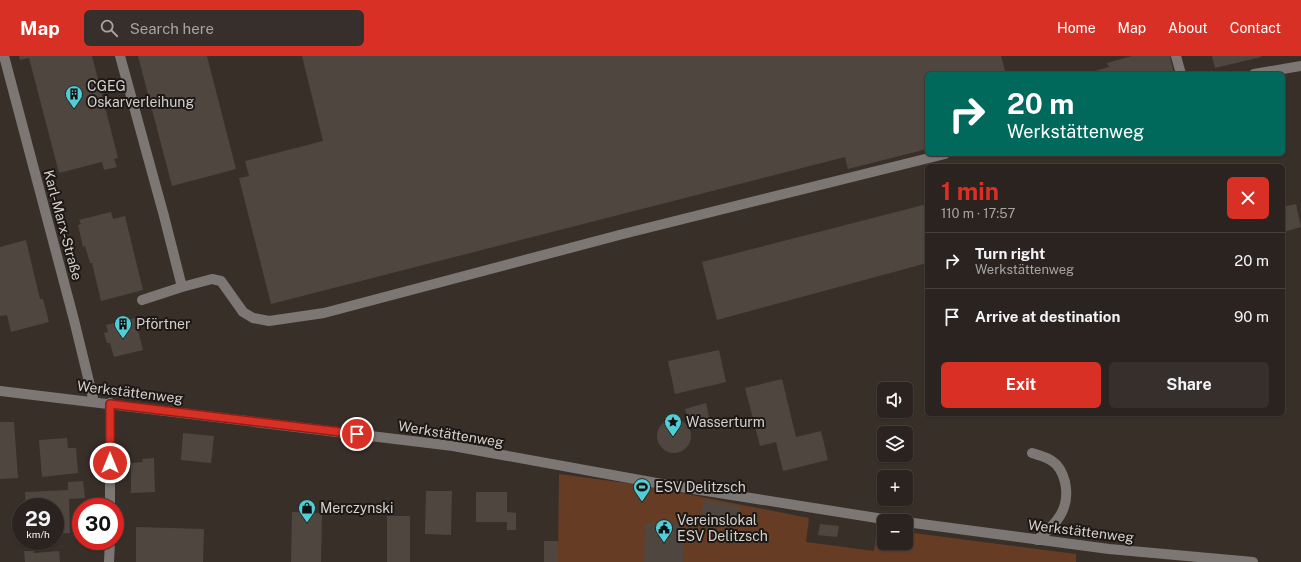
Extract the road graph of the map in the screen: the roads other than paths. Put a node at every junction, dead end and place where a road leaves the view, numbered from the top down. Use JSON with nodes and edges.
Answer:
{"nodes":[{"id":1,"x":4,"y":56,"type":"edge"},
{"id":2,"x":120,"y":56,"type":"edge"},
{"id":3,"x":1176,"y":56,"type":"edge"},
{"id":4,"x":1301,"y":66,"type":"edge"},
{"id":5,"x":1180,"y":72,"type":"edge"},
{"id":6,"x":1266,"y":72,"type":"edge"},
{"id":7,"x":937,"y":156,"type":"edge"},
{"id":8,"x":182,"y":287,"type":"junction"},
{"id":9,"x":142,"y":300,"type":"dead end"},
{"id":10,"x":0,"y":391,"type":"edge"},
{"id":11,"x":94,"y":402,"type":"junction"},
{"id":12,"x":110,"y":404,"type":"junction"},
{"id":13,"x":1032,"y":452,"type":"dead end"},
{"id":14,"x":110,"y":498,"type":"edge"},
{"id":15,"x":877,"y":518,"type":"edge"},
{"id":16,"x":913,"y":523,"type":"edge"},
{"id":17,"x":1036,"y":540,"type":"junction"},
{"id":18,"x":110,"y":550,"type":"edge"},
{"id":19,"x":109,"y":562,"type":"edge"},
{"id":20,"x":1253,"y":562,"type":"edge"}],
"edges":[{"from":1,"to":11,"type":"street","name":"Karl-Marx-Straße"},
{"from":2,"to":8,"type":"street"},
{"from":3,"to":5,"type":"street"},
{"from":4,"to":6,"type":"street"},
{"from":7,"to":8,"type":"street"},
{"from":8,"to":9,"type":"street"},
{"from":10,"to":11,"type":"street","name":"Werkstättenweg"},
{"from":11,"to":12,"type":"street","name":"Werkstättenweg"},
{"from":12,"to":14,"type":"street"},
{"from":12,"to":15,"type":"street","name":"Werkstättenweg"},
{"from":13,"to":17,"type":"street"},
{"from":16,"to":17,"type":"street","name":"Werkstättenweg"},
{"from":17,"to":20,"type":"street","name":"Werkstättenweg"},
{"from":18,"to":19,"type":"street"}]}
